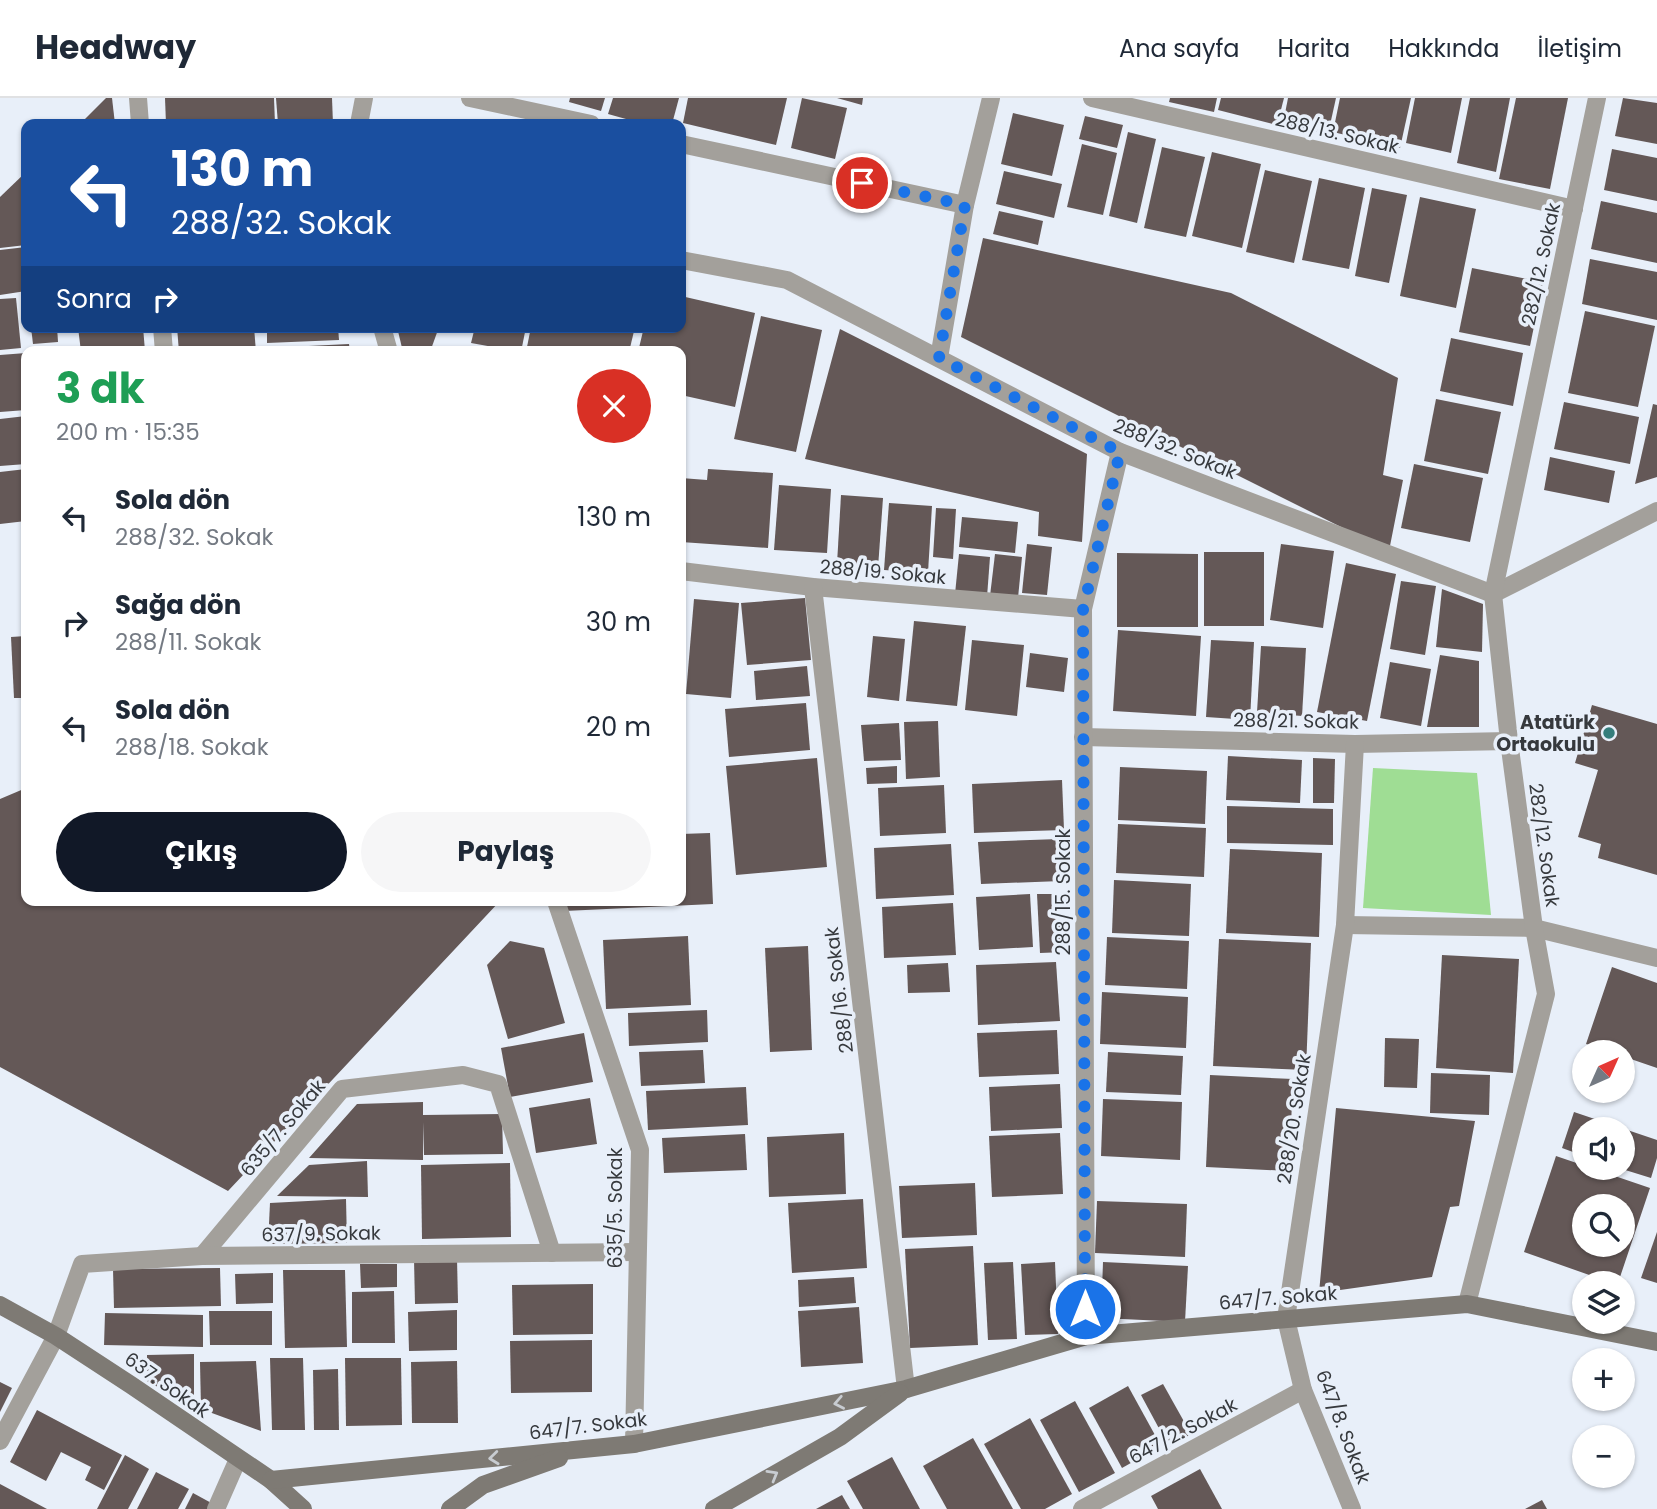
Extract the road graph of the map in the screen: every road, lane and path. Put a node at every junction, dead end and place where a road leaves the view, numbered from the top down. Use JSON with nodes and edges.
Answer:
{"nodes":[{"id":1,"x":138,"y":98,"type":"edge"},
{"id":2,"x":364,"y":98,"type":"edge"},
{"id":3,"x":470,"y":98,"type":"edge"},
{"id":4,"x":992,"y":98,"type":"edge"},
{"id":5,"x":1092,"y":98,"type":"edge"},
{"id":6,"x":1597,"y":98,"type":"edge"},
{"id":7,"x":140,"y":119,"type":"edge"},
{"id":8,"x":360,"y":119,"type":"edge"},
{"id":9,"x":568,"y":119,"type":"edge"},
{"id":10,"x":686,"y":145,"type":"edge"},
{"id":11,"x":965,"y":205,"type":"junction"},
{"id":12,"x":1574,"y":209,"type":"junction"},
{"id":13,"x":686,"y":261,"type":"edge"},
{"id":14,"x":939,"y":358,"type":"junction"},
{"id":15,"x":1120,"y":452,"type":"junction"},
{"id":16,"x":1657,"y":511,"type":"edge"},
{"id":17,"x":686,"y":572,"type":"edge"},
{"id":18,"x":813,"y":587,"type":"junction"},
{"id":19,"x":1493,"y":594,"type":"junction"},
{"id":20,"x":1083,"y":610,"type":"junction"},
{"id":21,"x":1083,"y":737,"type":"junction"},
{"id":22,"x":1509,"y":741,"type":"junction"},
{"id":23,"x":1355,"y":744,"type":"junction"},
{"id":24,"x":558,"y":906,"type":"edge"},
{"id":25,"x":1345,"y":925,"type":"junction"},
{"id":26,"x":1534,"y":928,"type":"junction"},
{"id":27,"x":1657,"y":958,"type":"edge"},
{"id":28,"x":637,"y":1252,"type":"junction"},
{"id":29,"x":552,"y":1253,"type":"junction"},
{"id":30,"x":202,"y":1256,"type":"junction"},
{"id":31,"x":1467,"y":1304,"type":"junction"},
{"id":32,"x":0,"y":1305,"type":"edge"},
{"id":33,"x":1286,"y":1318,"type":"junction"},
{"id":34,"x":56,"y":1336,"type":"junction"},
{"id":35,"x":1086,"y":1336,"type":"junction"},
{"id":36,"x":1657,"y":1342,"type":"edge"},
{"id":37,"x":906,"y":1389,"type":"junction"},
{"id":38,"x":1303,"y":1390,"type":"junction"},
{"id":39,"x":0,"y":1441,"type":"edge"},
{"id":40,"x":634,"y":1444,"type":"junction"},
{"id":41,"x":589,"y":1448,"type":"junction"},
{"id":42,"x":238,"y":1460,"type":"junction"},
{"id":43,"x":271,"y":1480,"type":"junction"},
{"id":44,"x":216,"y":1509,"type":"edge"},
{"id":45,"x":303,"y":1509,"type":"edge"},
{"id":46,"x":450,"y":1509,"type":"edge"},
{"id":47,"x":713,"y":1509,"type":"edge"},
{"id":48,"x":1082,"y":1509,"type":"edge"},
{"id":49,"x":1352,"y":1509,"type":"edge"}],
"edges":[{"from":1,"to":7,"type":"street"},
{"from":2,"to":8,"type":"street"},
{"from":3,"to":9,"type":"street"},
{"from":4,"to":11,"type":"street"},
{"from":5,"to":12,"type":"street","name":"288/13. Sokak"},
{"from":6,"to":12,"type":"street","name":"282/12. Sokak"},
{"from":10,"to":11,"type":"street"},
{"from":11,"to":14,"type":"street"},
{"from":12,"to":19,"type":"street","name":"282/12. Sokak"},
{"from":13,"to":14,"type":"street","name":"288/32. Sokak"},
{"from":14,"to":15,"type":"street","name":"288/32. Sokak"},
{"from":15,"to":19,"type":"street","name":"288/32. Sokak"},
{"from":15,"to":20,"type":"street","name":"288/15. Sokak"},
{"from":16,"to":19,"type":"street"},
{"from":17,"to":18,"type":"street","name":"288/19. Sokak"},
{"from":18,"to":20,"type":"street","name":"288/19. Sokak"},
{"from":18,"to":37,"type":"street","name":"288/16. Sokak"},
{"from":19,"to":22,"type":"street","name":"282/12. Sokak"},
{"from":20,"to":21,"type":"street","name":"288/15. Sokak"},
{"from":21,"to":23,"type":"street","name":"288/21. Sokak"},
{"from":21,"to":35,"type":"street","name":"288/15. Sokak"},
{"from":22,"to":23,"type":"street","name":"288/21. Sokak"},
{"from":22,"to":26,"type":"street","name":"282/12. Sokak"},
{"from":23,"to":25,"type":"street","name":"288/20. Sokak"},
{"from":24,"to":28,"type":"street","name":"635/5. Sokak"},
{"from":25,"to":26,"type":"street"},
{"from":25,"to":33,"type":"street","name":"288/20. Sokak"},
{"from":26,"to":27,"type":"street"},
{"from":26,"to":31,"type":"street","name":"282/12. Sokak"},
{"from":28,"to":29,"type":"street","name":"637/9. Sokak"},
{"from":28,"to":40,"type":"street","name":"635/5. Sokak"},
{"from":29,"to":30,"type":"street","name":"637/9. Sokak"},
{"from":29,"to":30,"type":"street","name":"635/7. Sokak"},
{"from":30,"to":34,"type":"street","name":"637/9. Sokak"},
{"from":31,"to":33,"type":"street","name":"647/7. Sokak"},
{"from":31,"to":36,"type":"street","name":"647/7. Sokak"},
{"from":32,"to":34,"type":"street","name":"637. Sokak"},
{"from":33,"to":35,"type":"street","name":"647/7. Sokak"},
{"from":33,"to":38,"type":"street","name":"647/8. Sokak"},
{"from":34,"to":39,"type":"street"},
{"from":34,"to":42,"type":"street","name":"637. Sokak"},
{"from":35,"to":37,"type":"street","name":"647/7. Sokak"},
{"from":37,"to":40,"type":"street","name":"647/7. Sokak","one_way":true},
{"from":47,"to":37,"type":"street","name":"647/7. Sokak","one_way":true},
{"from":38,"to":48,"type":"street","name":"647/2. Sokak"},
{"from":38,"to":49,"type":"street","name":"647/8. Sokak"},
{"from":40,"to":41,"type":"street","name":"647/7. Sokak"},
{"from":41,"to":43,"type":"street","name":"647/7. Sokak","one_way":true},
{"from":41,"to":46,"type":"street"},
{"from":42,"to":43,"type":"street","name":"637. Sokak"},
{"from":42,"to":44,"type":"street"},
{"from":43,"to":45,"type":"street","name":"637. Sokak"}]}
